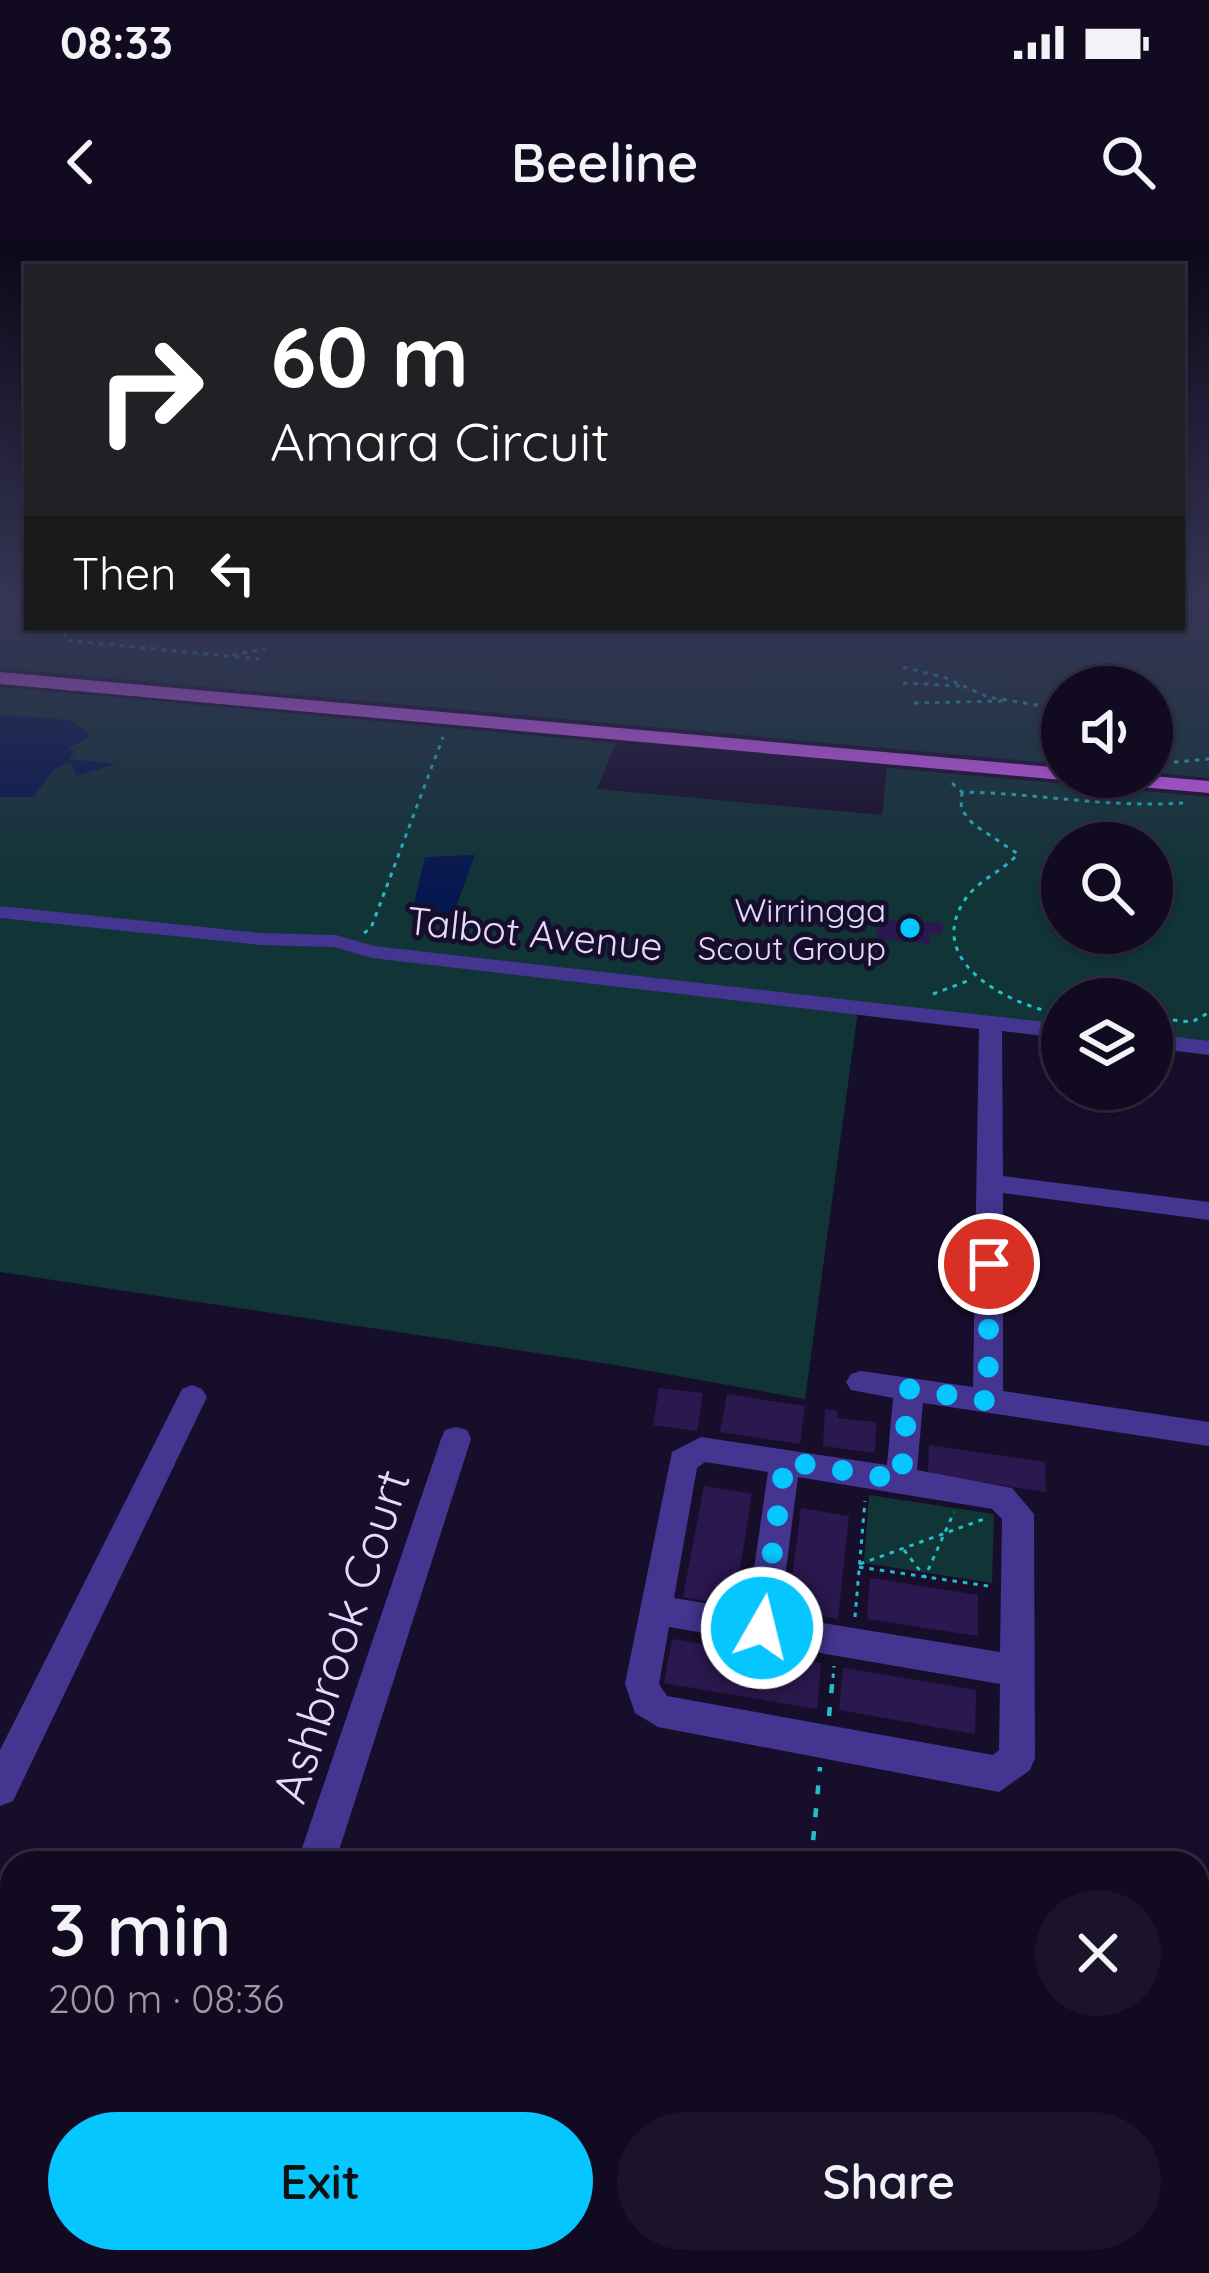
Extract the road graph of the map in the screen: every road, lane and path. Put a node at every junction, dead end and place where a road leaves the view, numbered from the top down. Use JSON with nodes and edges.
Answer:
{"nodes":[{"id":1,"x":280,"y":703,"type":"edge"},
{"id":2,"x":914,"y":703,"type":"dead end"},
{"id":3,"x":992,"y":703,"type":"edge"},
{"id":4,"x":450,"y":718,"type":"junction"},
{"id":5,"x":1209,"y":759,"type":"edge"},
{"id":6,"x":1173,"y":762,"type":"edge"},
{"id":7,"x":951,"y":764,"type":"junction"},
{"id":8,"x":1041,"y":772,"type":"edge"},
{"id":9,"x":1173,"y":790,"type":"edge"},
{"id":10,"x":962,"y":792,"type":"junction"},
{"id":11,"x":1204,"y":795,"type":"edge"},
{"id":12,"x":0,"y":913,"type":"edge"},
{"id":13,"x":348,"y":945,"type":"junction"},
{"id":14,"x":973,"y":979,"type":"junction"},
{"id":15,"x":933,"y":994,"type":"dead end"},
{"id":16,"x":1041,"y":1009,"type":"edge"},
{"id":17,"x":1209,"y":1014,"type":"edge"},
{"id":18,"x":1173,"y":1020,"type":"edge"},
{"id":19,"x":991,"y":1023,"type":"junction"},
{"id":20,"x":1041,"y":1029,"type":"edge"},
{"id":21,"x":1173,"y":1044,"type":"edge"},
{"id":22,"x":1209,"y":1048,"type":"edge"},
{"id":23,"x":990,"y":1183,"type":"junction"},
{"id":24,"x":1209,"y":1211,"type":"edge"},
{"id":25,"x":861,"y":1382,"type":"dead end"},
{"id":26,"x":909,"y":1389,"type":"junction"},
{"id":27,"x":192,"y":1397,"type":"dead end"},
{"id":28,"x":988,"y":1401,"type":"junction"},
{"id":29,"x":1209,"y":1433,"type":"edge"},
{"id":30,"x":456,"y":1438,"type":"dead end"},
{"id":31,"x":785,"y":1461,"type":"junction"},
{"id":32,"x":901,"y":1480,"type":"junction"},
{"id":33,"x":865,"y":1491,"type":"dead end"},
{"id":34,"x":957,"y":1505,"type":"dead end"},
{"id":35,"x":997,"y":1514,"type":"dead end"},
{"id":36,"x":945,"y":1533,"type":"junction"},
{"id":37,"x":902,"y":1548,"type":"junction"},
{"id":38,"x":860,"y":1565,"type":"junction"},
{"id":39,"x":925,"y":1577,"type":"junction"},
{"id":40,"x":1017,"y":1591,"type":"junction"},
{"id":41,"x":656,"y":1610,"type":"junction"},
{"id":42,"x":762,"y":1628,"type":"junction"},
{"id":43,"x":845,"y":1641,"type":"junction"},
{"id":44,"x":1017,"y":1671,"type":"junction"},
{"id":45,"x":825,"y":1742,"type":"junction"},
{"id":46,"x":0,"y":1788,"type":"edge"},
{"id":47,"x":320,"y":1851,"type":"edge"},
{"id":48,"x":812,"y":1851,"type":"edge"}],
"edges":[{"from":1,"to":4,"type":"main road"},
{"from":2,"to":3,"type":"path"},
{"from":4,"to":7,"type":"main road"},
{"from":4,"to":13,"type":"path","name":"Talbot Avenue"},
{"from":5,"to":6,"type":"path"},
{"from":7,"to":8,"type":"main road"},
{"from":7,"to":10,"type":"path"},
{"from":9,"to":11,"type":"main road"},
{"from":10,"to":11,"type":"path"},
{"from":10,"to":14,"type":"path"},
{"from":12,"to":13,"type":"street","name":"Talbot Avenue"},
{"from":13,"to":19,"type":"street","name":"Talbot Avenue"},
{"from":14,"to":15,"type":"path"},
{"from":14,"to":16,"type":"path"},
{"from":17,"to":18,"type":"path"},
{"from":19,"to":20,"type":"street","name":"Talbot Avenue"},
{"from":19,"to":23,"type":"street"},
{"from":21,"to":22,"type":"street"},
{"from":23,"to":24,"type":"street"},
{"from":23,"to":28,"type":"street"},
{"from":25,"to":26,"type":"street"},
{"from":26,"to":28,"type":"street"},
{"from":26,"to":32,"type":"street"},
{"from":27,"to":46,"type":"street"},
{"from":28,"to":29,"type":"street"},
{"from":30,"to":47,"type":"street","name":"Ashbrook Court"},
{"from":31,"to":32,"type":"street"},
{"from":31,"to":41,"type":"street"},
{"from":31,"to":42,"type":"street"},
{"from":32,"to":40,"type":"street"},
{"from":33,"to":38,"type":"path"},
{"from":34,"to":36,"type":"path"},
{"from":35,"to":36,"type":"path"},
{"from":36,"to":37,"type":"path"},
{"from":36,"to":39,"type":"path"},
{"from":37,"to":38,"type":"path"},
{"from":37,"to":39,"type":"path"},
{"from":38,"to":39,"type":"path"},
{"from":38,"to":43,"type":"path"},
{"from":39,"to":40,"type":"path"},
{"from":40,"to":44,"type":"street"},
{"from":41,"to":42,"type":"street"},
{"from":41,"to":45,"type":"street"},
{"from":42,"to":43,"type":"street"},
{"from":43,"to":44,"type":"street"},
{"from":43,"to":45,"type":"path"},
{"from":44,"to":45,"type":"street"},
{"from":45,"to":48,"type":"path"}]}
